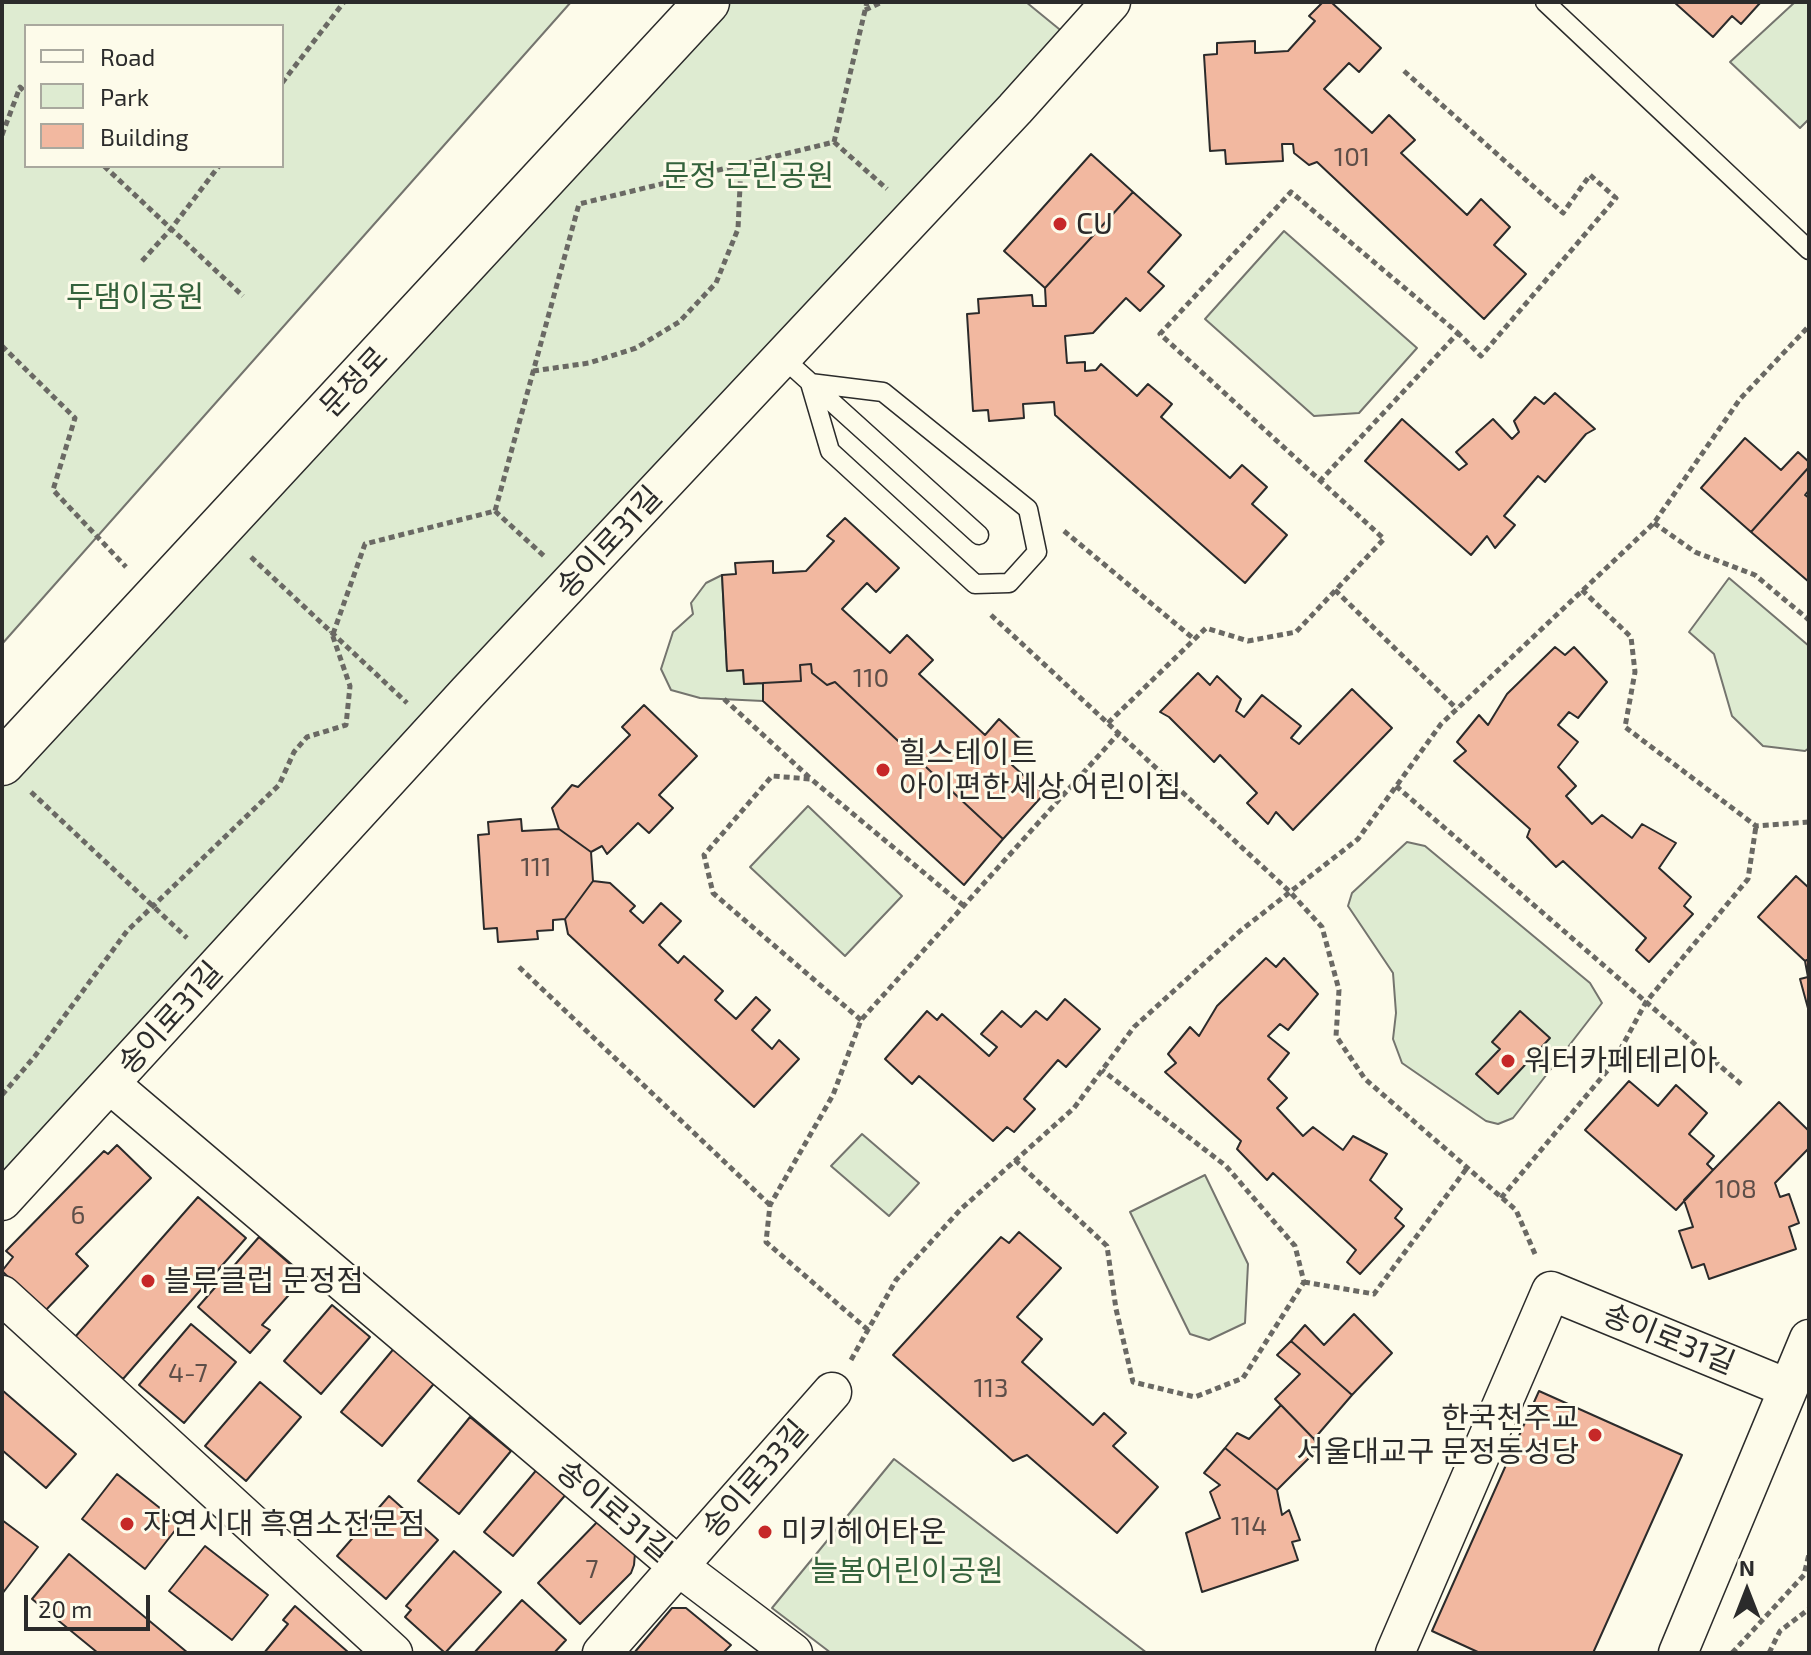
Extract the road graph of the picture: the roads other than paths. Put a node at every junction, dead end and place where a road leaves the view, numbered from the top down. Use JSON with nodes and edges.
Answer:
{"nodes":[{"id":1,"x":707,"y":2,"type":"edge"},
{"id":2,"x":1111,"y":2,"type":"edge"},
{"id":3,"x":1545,"y":2,"type":"edge"},
{"id":4,"x":1809,"y":250,"type":"edge"},
{"id":5,"x":782,"y":357,"type":"junction"},
{"id":6,"x":810,"y":383,"type":"junction"},
{"id":7,"x":979,"y":535,"type":"dead end"},
{"id":8,"x":13,"y":775,"type":"edge"},
{"id":9,"x":110,"y":1084,"type":"junction"},
{"id":10,"x":2,"y":1201,"type":"edge"},
{"id":11,"x":2,"y":1295,"type":"edge"},
{"id":12,"x":1809,"y":1339,"type":"edge"},
{"id":13,"x":1787,"y":1388,"type":"junction"},
{"id":14,"x":832,"y":1392,"type":"road end"},
{"id":15,"x":678,"y":1566,"type":"junction"},
{"id":16,"x":393,"y":1653,"type":"edge"},
{"id":17,"x":602,"y":1653,"type":"edge"},
{"id":18,"x":793,"y":1653,"type":"edge"},
{"id":19,"x":1395,"y":1653,"type":"edge"},
{"id":20,"x":1678,"y":1653,"type":"edge"}],
"edges":[{"from":1,"to":8,"type":"street","name":"문정로"},
{"from":2,"to":5,"type":"street","name":"송이로31길"},
{"from":3,"to":4,"type":"lane"},
{"from":5,"to":6,"type":"lane"},
{"from":5,"to":9,"type":"street","name":"송이로31길"},
{"from":6,"to":6,"type":"lane"},
{"from":6,"to":7,"type":"lane"},
{"from":9,"to":10,"type":"street","name":"송이로31길"},
{"from":9,"to":15,"type":"street","name":"송이로31길"},
{"from":11,"to":16,"type":"street"},
{"from":12,"to":13,"type":"street"},
{"from":13,"to":19,"type":"street","name":"송이로31길"},
{"from":13,"to":20,"type":"street"},
{"from":14,"to":15,"type":"street","name":"송이로33길"},
{"from":15,"to":17,"type":"street","name":"송이로33길"},
{"from":15,"to":18,"type":"street","name":"송이로33길"}]}
